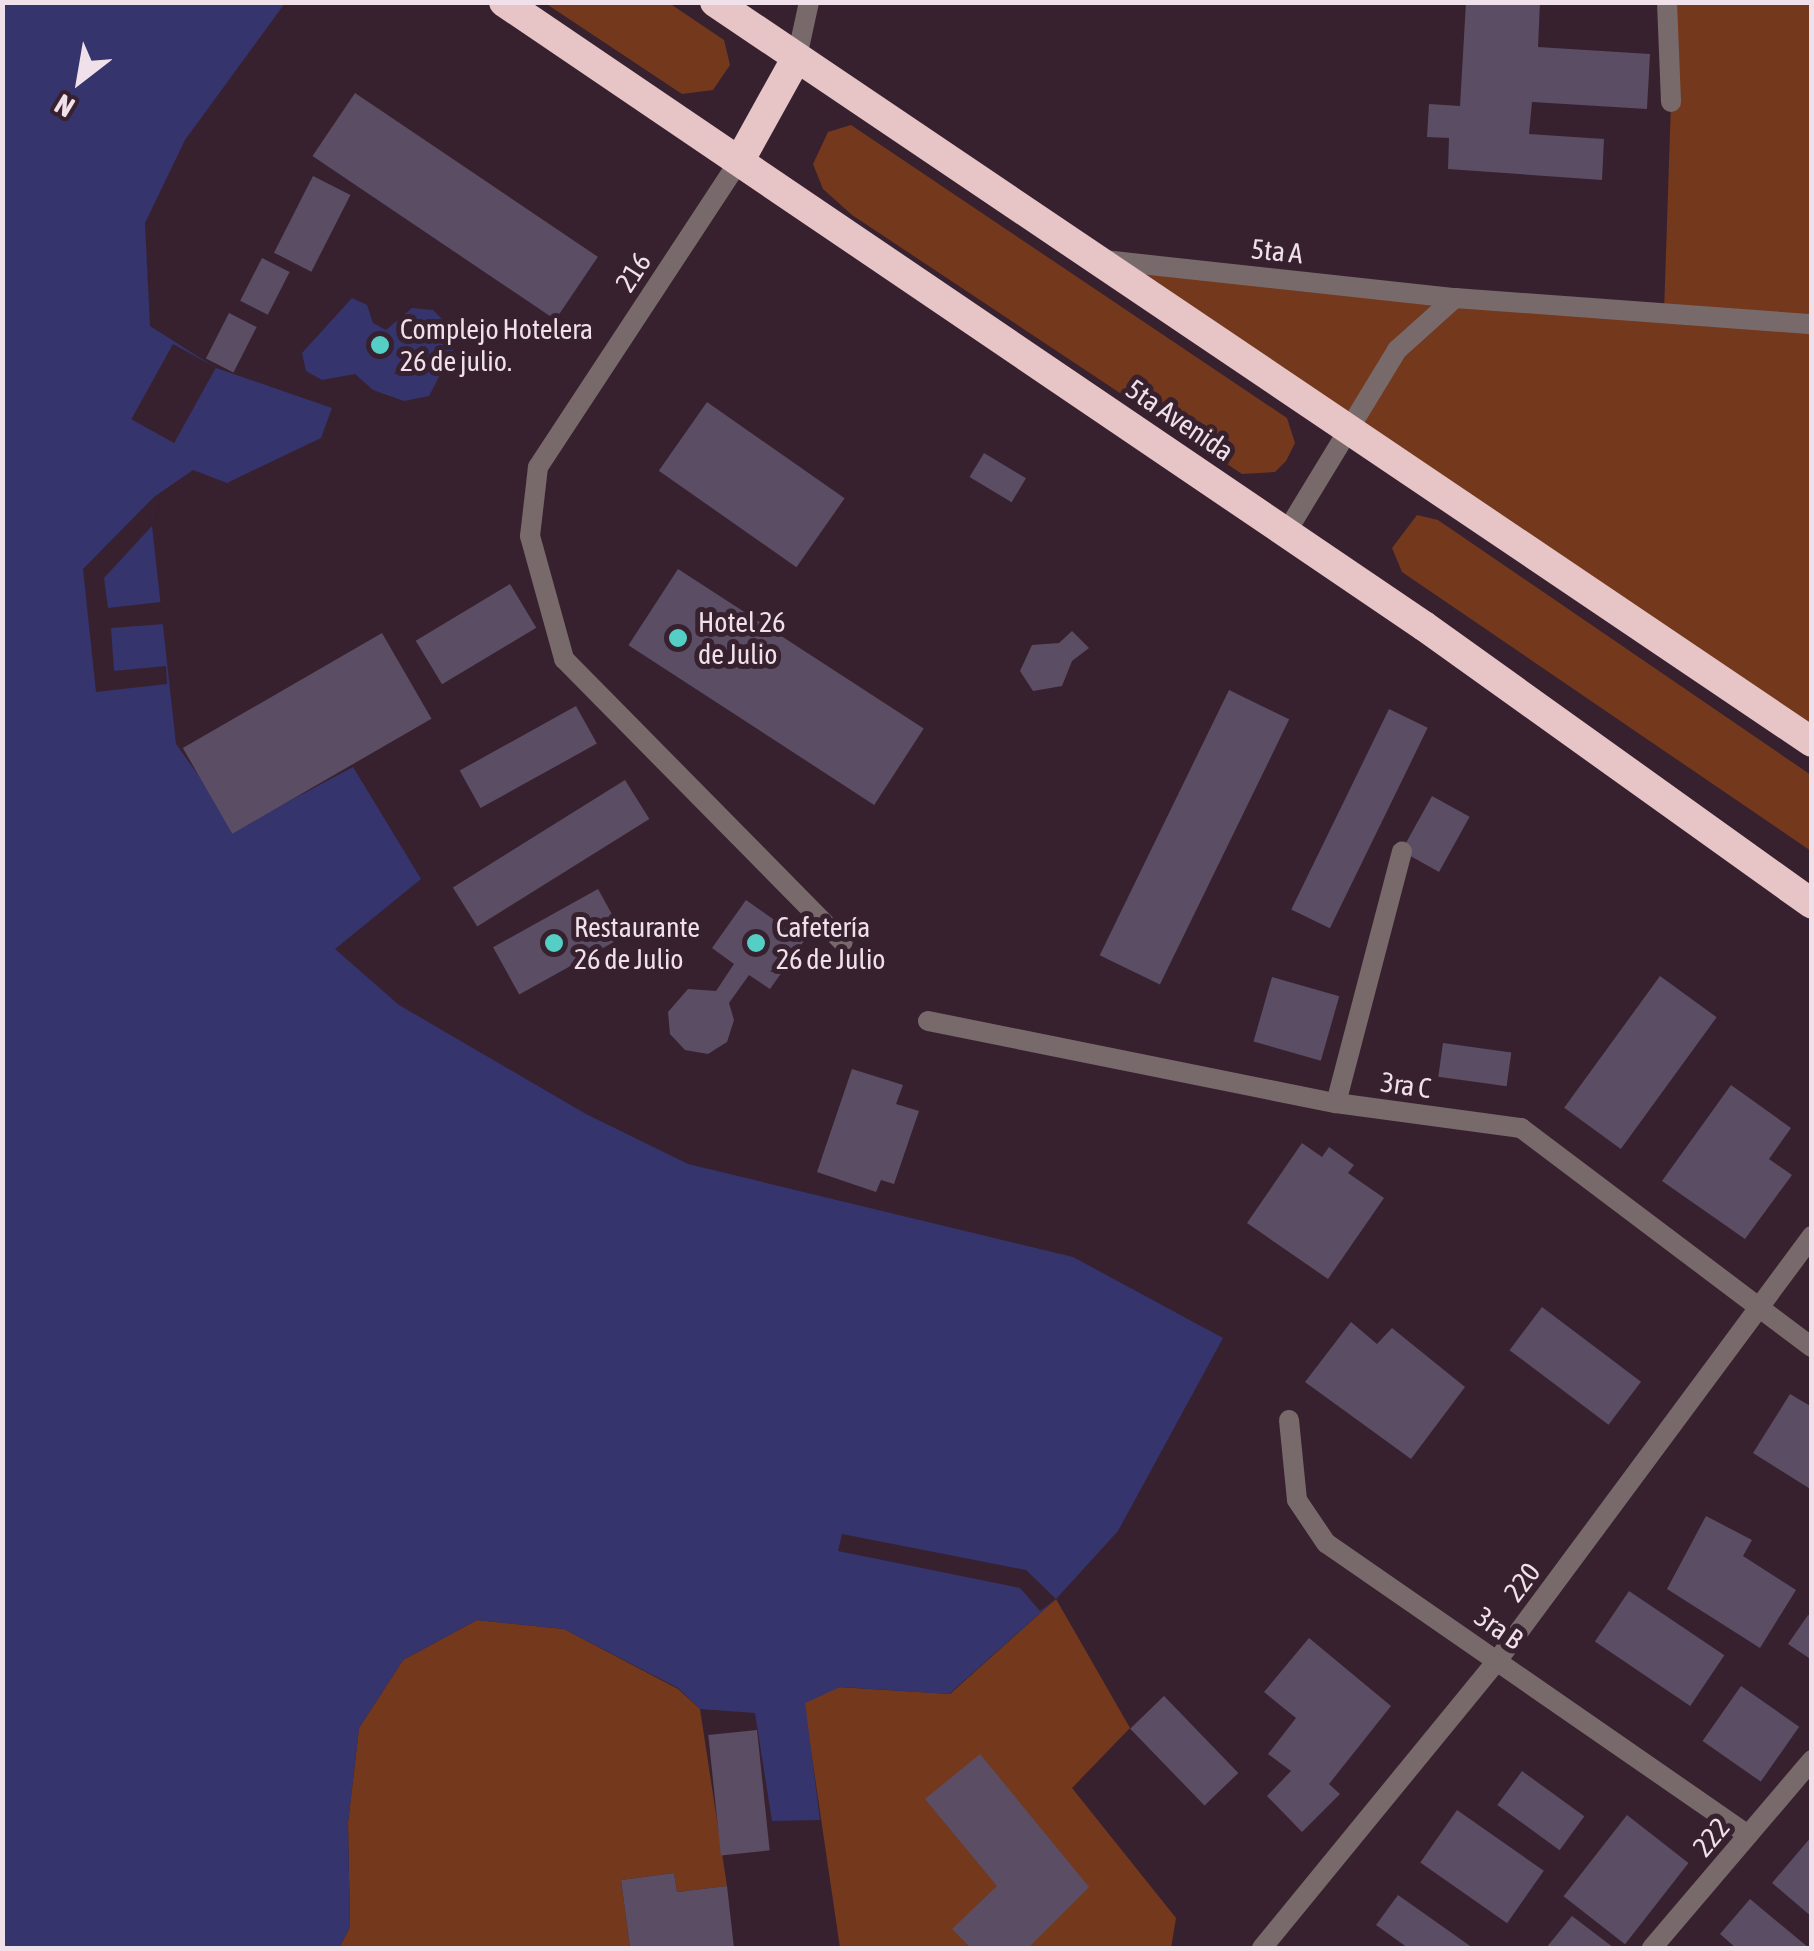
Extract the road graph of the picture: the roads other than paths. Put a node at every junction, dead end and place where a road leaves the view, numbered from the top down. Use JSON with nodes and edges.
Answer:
{"nodes":[{"id":1,"x":504,"y":2,"type":"edge"},
{"id":2,"x":715,"y":2,"type":"edge"},
{"id":3,"x":809,"y":2,"type":"edge"},
{"id":4,"x":1666,"y":2,"type":"edge"},
{"id":5,"x":797,"y":57,"type":"junction"},
{"id":6,"x":1671,"y":102,"type":"dead end"},
{"id":7,"x":741,"y":158,"type":"junction"},
{"id":8,"x":1094,"y":259,"type":"junction"},
{"id":9,"x":1455,"y":298,"type":"junction"},
{"id":10,"x":1812,"y":324,"type":"edge"},
{"id":11,"x":1348,"y":427,"type":"junction"},
{"id":12,"x":1287,"y":531,"type":"junction"},
{"id":13,"x":1812,"y":742,"type":"edge"},
{"id":14,"x":1402,"y":852,"type":"dead end"},
{"id":15,"x":1812,"y":904,"type":"edge"},
{"id":16,"x":843,"y":942,"type":"dead end"},
{"id":17,"x":928,"y":1021,"type":"dead end"},
{"id":18,"x":1336,"y":1104,"type":"junction"},
{"id":19,"x":1812,"y":1236,"type":"edge"},
{"id":20,"x":1760,"y":1308,"type":"junction"},
{"id":21,"x":1812,"y":1346,"type":"edge"},
{"id":22,"x":1289,"y":1420,"type":"dead end"},
{"id":23,"x":1498,"y":1661,"type":"junction"},
{"id":24,"x":1812,"y":1760,"type":"edge"},
{"id":25,"x":1748,"y":1835,"type":"junction"},
{"id":26,"x":1262,"y":1948,"type":"edge"},
{"id":27,"x":1652,"y":1948,"type":"edge"}],
"edges":[{"from":1,"to":7,"type":"highway","name":"5ta Avenida"},
{"from":2,"to":5,"type":"highway"},
{"from":3,"to":5,"type":"street"},
{"from":4,"to":6,"type":"street"},
{"from":5,"to":7,"type":"highway"},
{"from":5,"to":8,"type":"highway"},
{"from":7,"to":12,"type":"highway","name":"5ta Avenida"},
{"from":7,"to":16,"type":"street","name":"216"},
{"from":8,"to":9,"type":"street","name":"5ta A"},
{"from":8,"to":11,"type":"highway"},
{"from":9,"to":10,"type":"street","name":"5ta A"},
{"from":9,"to":11,"type":"street"},
{"from":11,"to":12,"type":"street"},
{"from":11,"to":13,"type":"highway"},
{"from":12,"to":15,"type":"highway","name":"5ta Avenida"},
{"from":14,"to":18,"type":"street"},
{"from":17,"to":18,"type":"street","name":"3ra C"},
{"from":18,"to":20,"type":"street","name":"3ra C"},
{"from":19,"to":20,"type":"street","name":"220"},
{"from":20,"to":21,"type":"street","name":"3ra C"},
{"from":20,"to":23,"type":"street","name":"220"},
{"from":22,"to":23,"type":"street","name":"3ra B"},
{"from":23,"to":25,"type":"street","name":"3ra B"},
{"from":23,"to":26,"type":"street","name":"220"},
{"from":24,"to":25,"type":"street","name":"222"},
{"from":25,"to":27,"type":"street","name":"222"}]}
